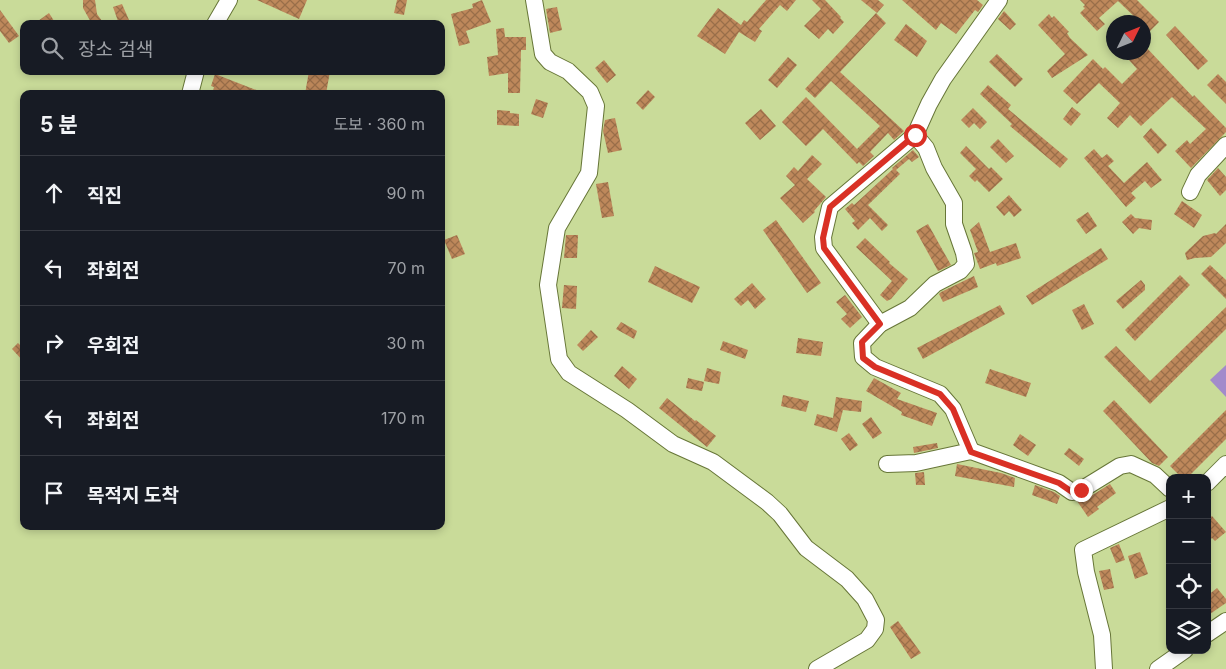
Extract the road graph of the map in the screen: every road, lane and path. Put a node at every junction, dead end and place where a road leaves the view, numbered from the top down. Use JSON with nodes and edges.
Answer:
{"nodes":[{"id":1,"x":229,"y":0,"type":"edge"},
{"id":2,"x":534,"y":0,"type":"edge"},
{"id":3,"x":999,"y":0,"type":"edge"},
{"id":4,"x":217,"y":20,"type":"edge"},
{"id":5,"x":195,"y":75,"type":"edge"},
{"id":6,"x":191,"y":90,"type":"edge"},
{"id":7,"x":915,"y":135,"type":"junction"},
{"id":8,"x":1226,"y":145,"type":"edge"},
{"id":9,"x":1190,"y":192,"type":"dead end"},
{"id":10,"x":880,"y":324,"type":"junction"},
{"id":11,"x":971,"y":452,"type":"junction"},
{"id":12,"x":887,"y":464,"type":"dead end"},
{"id":13,"x":1226,"y":464,"type":"edge"},
{"id":14,"x":1211,"y":479,"type":"edge"},
{"id":15,"x":1166,"y":485,"type":"edge"},
{"id":16,"x":1166,"y":510,"type":"edge"},
{"id":17,"x":1226,"y":621,"type":"edge"},
{"id":18,"x":1211,"y":631,"type":"edge"},
{"id":19,"x":1179,"y":654,"type":"edge"},
{"id":20,"x":820,"y":668,"type":"edge"},
{"id":21,"x":1104,"y":669,"type":"edge"},
{"id":22,"x":1158,"y":669,"type":"edge"}],
"edges":[{"from":1,"to":4,"type":"street"},
{"from":2,"to":20,"type":"street"},
{"from":3,"to":7,"type":"street"},
{"from":5,"to":6,"type":"street"},
{"from":7,"to":10,"type":"street"},
{"from":7,"to":10,"type":"street"},
{"from":8,"to":9,"type":"street"},
{"from":10,"to":11,"type":"street"},
{"from":11,"to":12,"type":"street"},
{"from":11,"to":15,"type":"street"},
{"from":13,"to":14,"type":"street"},
{"from":16,"to":21,"type":"street"},
{"from":17,"to":18,"type":"street"},
{"from":19,"to":22,"type":"street"}]}
